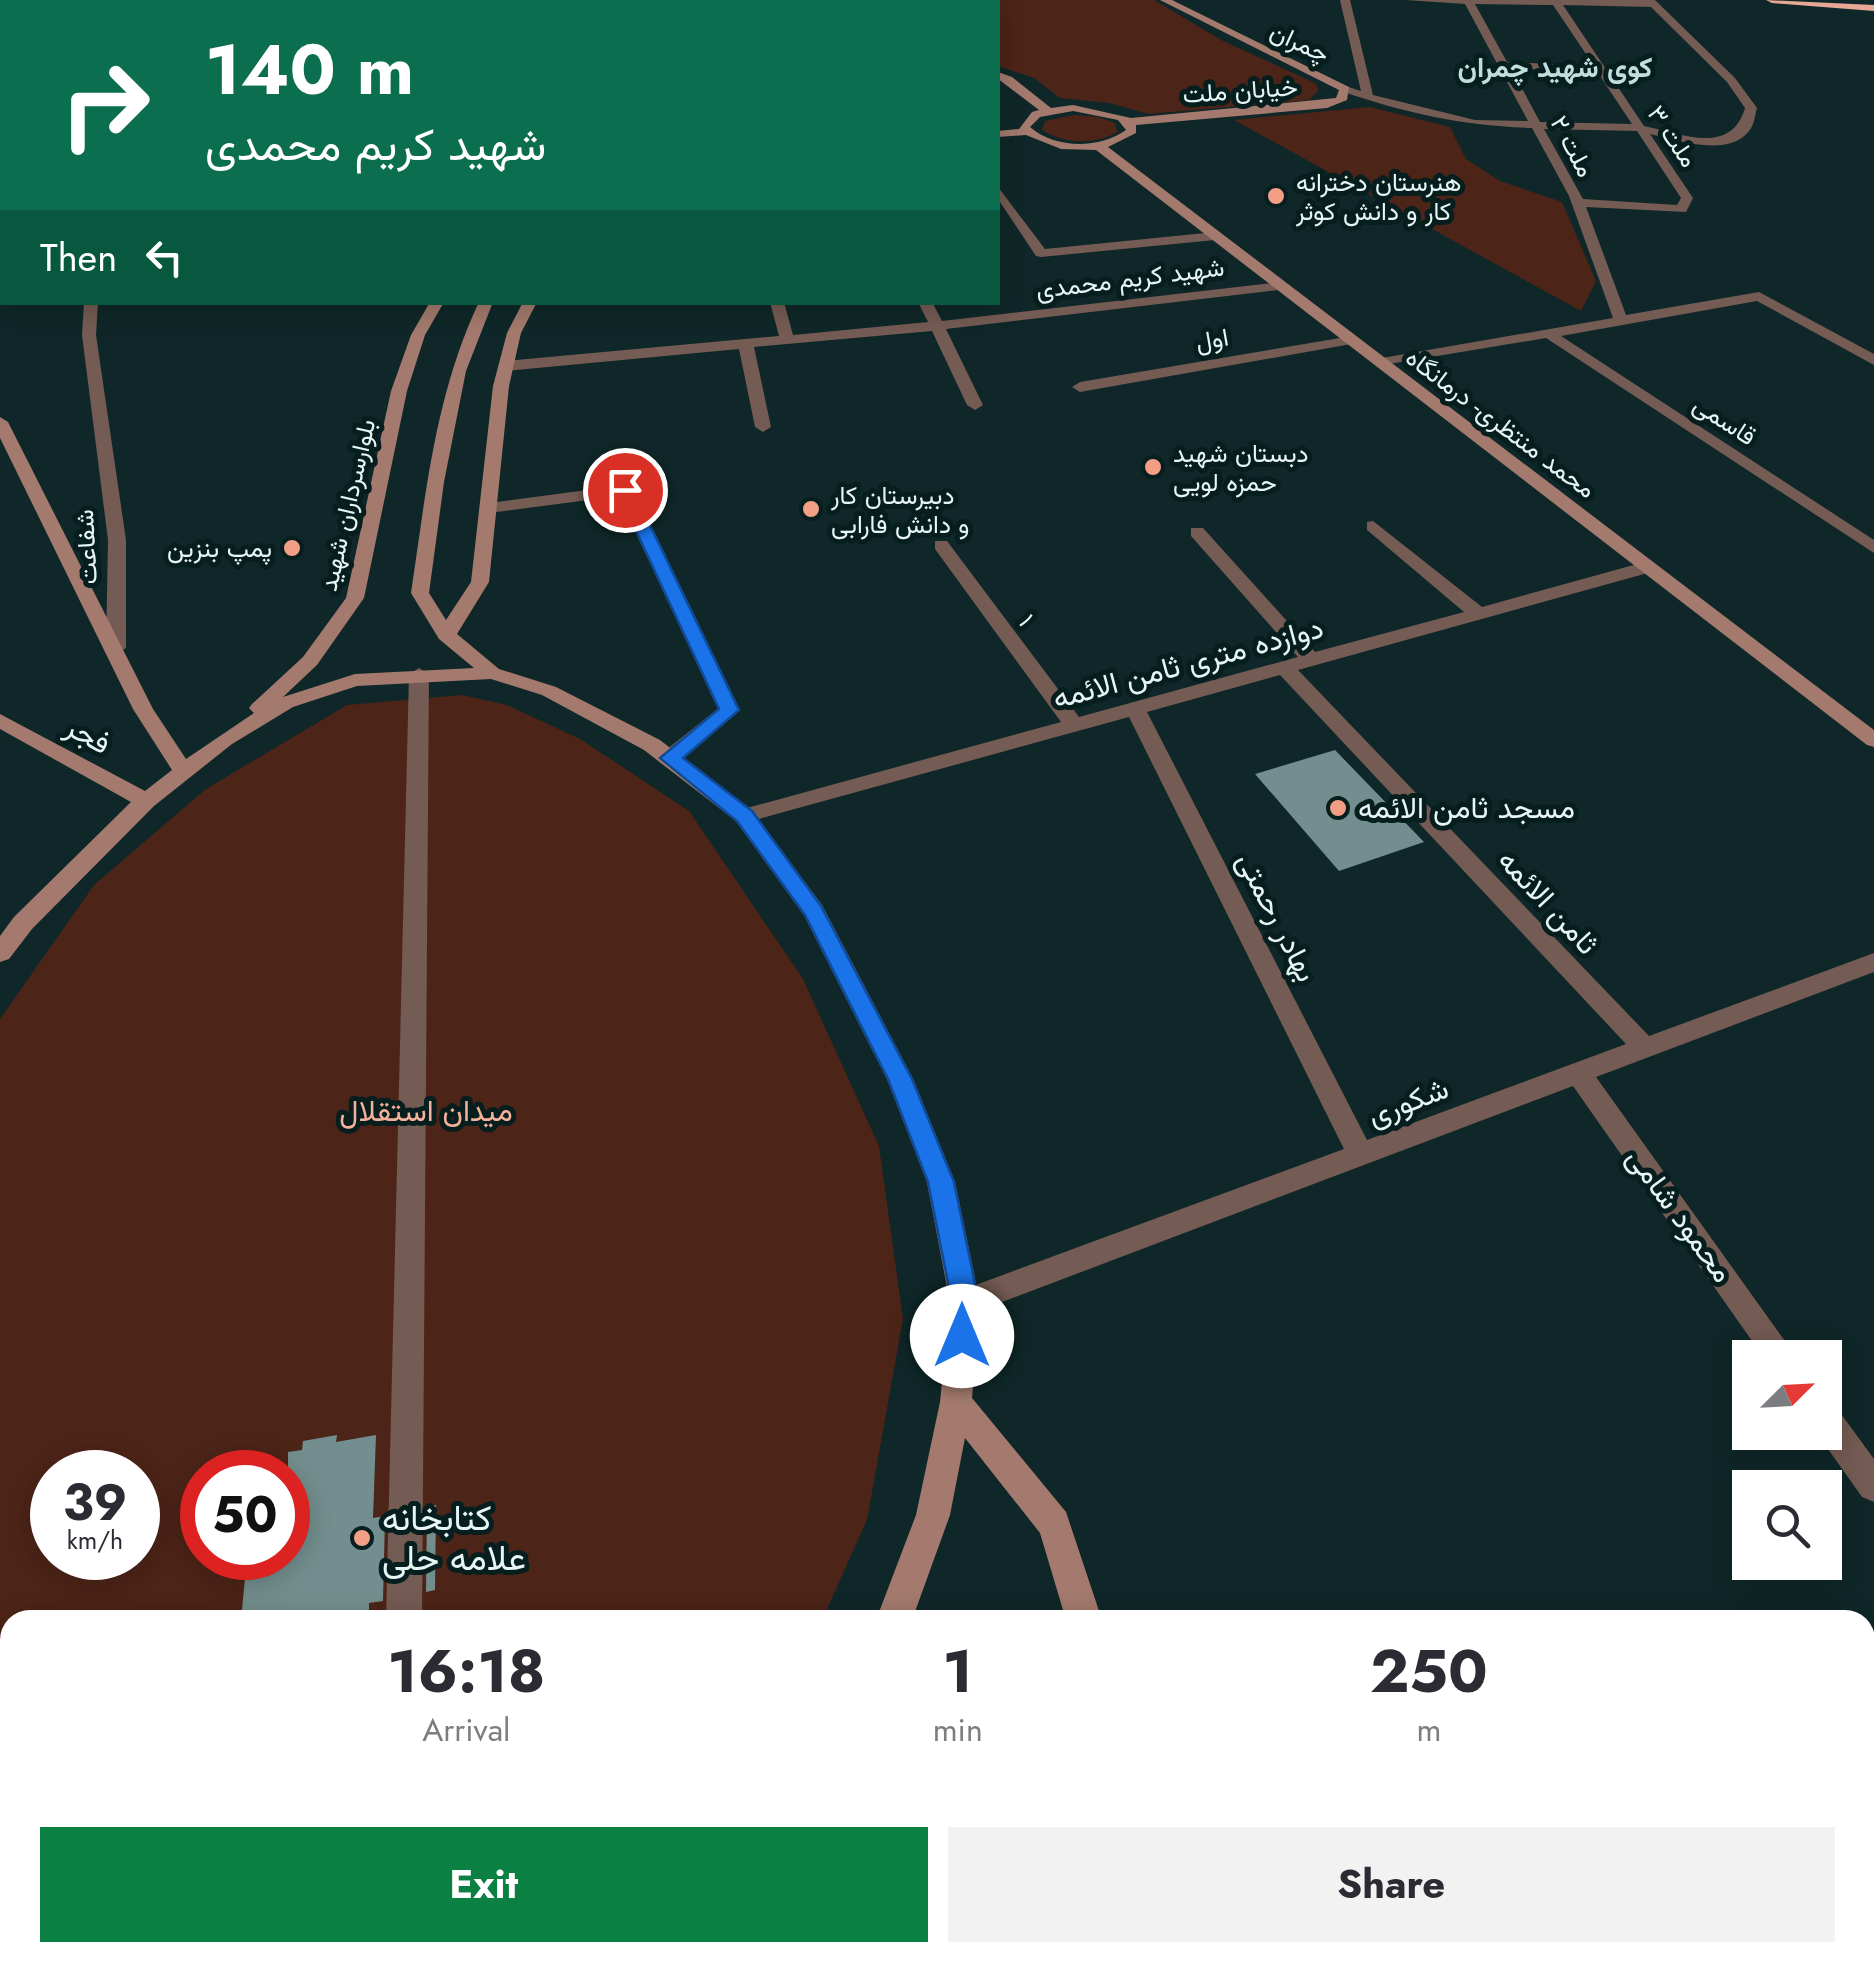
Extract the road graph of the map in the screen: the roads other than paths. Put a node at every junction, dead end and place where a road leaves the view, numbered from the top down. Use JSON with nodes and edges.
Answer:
{"nodes":[{"id":1,"x":1165,"y":0,"type":"edge"},
{"id":2,"x":1345,"y":0,"type":"edge"},
{"id":3,"x":1411,"y":0,"type":"edge"},
{"id":4,"x":1469,"y":0,"type":"edge"},
{"id":5,"x":1772,"y":0,"type":"edge"},
{"id":6,"x":1556,"y":2,"type":"junction"},
{"id":7,"x":1652,"y":2,"type":"edge"},
{"id":8,"x":1187,"y":4,"type":"edge"},
{"id":9,"x":1874,"y":8,"type":"edge"},
{"id":10,"x":1504,"y":65,"type":"junction"},
{"id":11,"x":1602,"y":70,"type":"junction"},
{"id":12,"x":1000,"y":76,"type":"edge"},
{"id":13,"x":1345,"y":89,"type":"junction"},
{"id":14,"x":1368,"y":98,"type":"junction"},
{"id":15,"x":1046,"y":111,"type":"junction"},
{"id":16,"x":1129,"y":122,"type":"junction"},
{"id":17,"x":1536,"y":124,"type":"junction"},
{"id":18,"x":1640,"y":128,"type":"junction"},
{"id":19,"x":1026,"y":132,"type":"junction"},
{"id":20,"x":1000,"y":134,"type":"edge"},
{"id":21,"x":1097,"y":145,"type":"junction"},
{"id":22,"x":1000,"y":195,"type":"edge"},
{"id":23,"x":1578,"y":202,"type":"junction"},
{"id":24,"x":1216,"y":236,"type":"junction"},
{"id":25,"x":1281,"y":286,"type":"junction"},
{"id":26,"x":91,"y":305,"type":"edge"},
{"id":27,"x":433,"y":305,"type":"edge"},
{"id":28,"x":484,"y":305,"type":"edge"},
{"id":29,"x":778,"y":305,"type":"edge"},
{"id":30,"x":926,"y":305,"type":"edge"},
{"id":31,"x":527,"y":310,"type":"edge"},
{"id":32,"x":1621,"y":321,"type":"junction"},
{"id":33,"x":937,"y":326,"type":"junction"},
{"id":34,"x":1548,"y":334,"type":"junction"},
{"id":35,"x":787,"y":340,"type":"junction"},
{"id":36,"x":1352,"y":340,"type":"junction"},
{"id":37,"x":466,"y":342,"type":"junction"},
{"id":38,"x":746,"y":345,"type":"junction"},
{"id":39,"x":1874,"y":360,"type":"edge"},
{"id":40,"x":1382,"y":363,"type":"junction"},
{"id":41,"x":506,"y":366,"type":"junction"},
{"id":42,"x":1080,"y":387,"type":"dead end"},
{"id":43,"x":975,"y":405,"type":"dead end"},
{"id":44,"x":0,"y":422,"type":"edge"},
{"id":45,"x":763,"y":427,"type":"dead end"},
{"id":46,"x":488,"y":508,"type":"junction"},
{"id":47,"x":1373,"y":526,"type":"dead end"},
{"id":48,"x":1197,"y":532,"type":"dead end"},
{"id":49,"x":941,"y":545,"type":"dead end"},
{"id":50,"x":1874,"y":548,"type":"edge"},
{"id":51,"x":1648,"y":567,"type":"junction"},
{"id":52,"x":1478,"y":614,"type":"junction"},
{"id":53,"x":446,"y":635,"type":"junction"},
{"id":54,"x":116,"y":648,"type":"junction"},
{"id":55,"x":1311,"y":660,"type":"junction"},
{"id":56,"x":1284,"y":668,"type":"junction"},
{"id":57,"x":492,"y":673,"type":"junction"},
{"id":58,"x":419,"y":674,"type":"junction"},
{"id":59,"x":1136,"y":708,"type":"junction"},
{"id":60,"x":0,"y":720,"type":"edge"},
{"id":61,"x":1074,"y":725,"type":"junction"},
{"id":62,"x":225,"y":739,"type":"junction"},
{"id":63,"x":1874,"y":740,"type":"edge"},
{"id":64,"x":670,"y":758,"type":"junction"},
{"id":65,"x":184,"y":772,"type":"junction"},
{"id":66,"x":146,"y":802,"type":"junction"},
{"id":67,"x":744,"y":816,"type":"junction"},
{"id":68,"x":0,"y":953,"type":"edge"},
{"id":69,"x":1874,"y":962,"type":"edge"},
{"id":70,"x":1645,"y":1048,"type":"junction"},
{"id":71,"x":1578,"y":1073,"type":"junction"},
{"id":72,"x":1360,"y":1154,"type":"junction"},
{"id":73,"x":965,"y":1303,"type":"junction"},
{"id":74,"x":1769,"y":1340,"type":"edge"},
{"id":75,"x":956,"y":1402,"type":"junction"},
{"id":76,"x":1842,"y":1442,"type":"edge"},
{"id":77,"x":1874,"y":1486,"type":"edge"},
{"id":78,"x":404,"y":1610,"type":"edge"},
{"id":79,"x":898,"y":1610,"type":"edge"},
{"id":80,"x":1081,"y":1610,"type":"edge"}],
"edges":[{"from":1,"to":8,"type":"main road","name":"چمران"},
{"from":2,"to":14,"type":"street"},
{"from":3,"to":4,"type":"street"},
{"from":4,"to":6,"type":"street"},
{"from":4,"to":10,"type":"street","name":"ملت ۲"},
{"from":5,"to":9,"type":"highway"},
{"from":6,"to":7,"type":"street"},
{"from":6,"to":11,"type":"street","name":"ملت ۳"},
{"from":7,"to":18,"type":"street"},
{"from":8,"to":13,"type":"main road","name":"چمران"},
{"from":10,"to":11,"type":"street"},
{"from":10,"to":17,"type":"street","name":"ملت ۲"},
{"from":11,"to":18,"type":"street","name":"ملت ۳"},
{"from":12,"to":15,"type":"main road"},
{"from":13,"to":14,"type":"street"},
{"from":13,"to":16,"type":"main road","name":"خیابان ملت"},
{"from":14,"to":17,"type":"street"},
{"from":15,"to":16,"type":"main road"},
{"from":15,"to":19,"type":"main road"},
{"from":16,"to":21,"type":"main road"},
{"from":17,"to":18,"type":"street"},
{"from":17,"to":23,"type":"street","name":"ملت ۲"},
{"from":18,"to":23,"type":"street","name":"ملت ۳"},
{"from":19,"to":20,"type":"main road"},
{"from":19,"to":21,"type":"main road"},
{"from":21,"to":24,"type":"main road","name":"محمد منتظری- درمانگاه"},
{"from":22,"to":24,"type":"street"},
{"from":23,"to":32,"type":"street","name":"ملت ۲"},
{"from":24,"to":25,"type":"main road","name":"محمد منتظری- درمانگاه"},
{"from":25,"to":33,"type":"street","name":"شهید کریم محمدی"},
{"from":25,"to":36,"type":"main road","name":"محمد منتظری- درمانگاه"},
{"from":26,"to":54,"type":"street","name":"شفاعت"},
{"from":27,"to":62,"type":"main road","name":"بلوارسرداران شهید"},
{"from":28,"to":37,"type":"main road"},
{"from":29,"to":35,"type":"street"},
{"from":30,"to":33,"type":"street"},
{"from":31,"to":37,"type":"main road"},
{"from":31,"to":41,"type":"main road"},
{"from":32,"to":34,"type":"street"},
{"from":32,"to":39,"type":"street"},
{"from":33,"to":35,"type":"street","name":"شهید کریم محمدی"},
{"from":33,"to":43,"type":"street"},
{"from":34,"to":40,"type":"street"},
{"from":34,"to":50,"type":"street","name":"قاسمی"},
{"from":35,"to":38,"type":"street","name":"شهید کریم محمدی"},
{"from":36,"to":40,"type":"main road","name":"محمد منتظری- درمانگاه"},
{"from":36,"to":42,"type":"street","name":"اول"},
{"from":37,"to":53,"type":"main road"},
{"from":38,"to":41,"type":"street","name":"شهید کریم محمدی"},
{"from":38,"to":45,"type":"street"},
{"from":40,"to":51,"type":"main road","name":"محمد منتظری- درمانگاه"},
{"from":41,"to":46,"type":"main road"},
{"from":44,"to":54,"type":"main road"},
{"from":46,"to":53,"type":"main road"},
{"from":46,"to":64,"type":"street"},
{"from":47,"to":52,"type":"street"},
{"from":48,"to":55,"type":"street"},
{"from":49,"to":61,"type":"street","name":"۱"},
{"from":51,"to":52,"type":"street","name":"دوازده متری ثامن الائمه"},
{"from":51,"to":63,"type":"main road","name":"محمد منتظری- درمانگاه"},
{"from":52,"to":55,"type":"street","name":"دوازده متری ثامن الائمه"},
{"from":53,"to":57,"type":"main road"},
{"from":54,"to":65,"type":"main road","name":"شفاعت"},
{"from":55,"to":56,"type":"street","name":"دوازده متری ثامن الائمه"},
{"from":56,"to":59,"type":"street","name":"دوازده متری ثامن الائمه"},
{"from":56,"to":70,"type":"street","name":"ثامن الائمه"},
{"from":57,"to":58,"type":"main road"},
{"from":57,"to":64,"type":"main road"},
{"from":58,"to":62,"type":"main road"},
{"from":58,"to":78,"type":"street"},
{"from":59,"to":61,"type":"street","name":"دوازده متری ثامن الائمه"},
{"from":59,"to":72,"type":"street","name":"بهادر رحمتی"},
{"from":60,"to":66,"type":"main road","name":"فجر"},
{"from":61,"to":67,"type":"street","name":"دوازده متری ثامن الائمه"},
{"from":62,"to":65,"type":"main road"},
{"from":64,"to":67,"type":"main road"},
{"from":65,"to":66,"type":"main road"},
{"from":66,"to":68,"type":"main road"},
{"from":67,"to":73,"type":"main road"},
{"from":69,"to":70,"type":"street","name":"شکوری"},
{"from":70,"to":71,"type":"street","name":"شکوری"},
{"from":71,"to":72,"type":"street","name":"شکوری"},
{"from":71,"to":74,"type":"street","name":"محمود شامی"},
{"from":72,"to":73,"type":"street","name":"شکوری"},
{"from":73,"to":75,"type":"main road"},
{"from":75,"to":79,"type":"main road"},
{"from":75,"to":80,"type":"main road"},
{"from":76,"to":77,"type":"street"}]}
